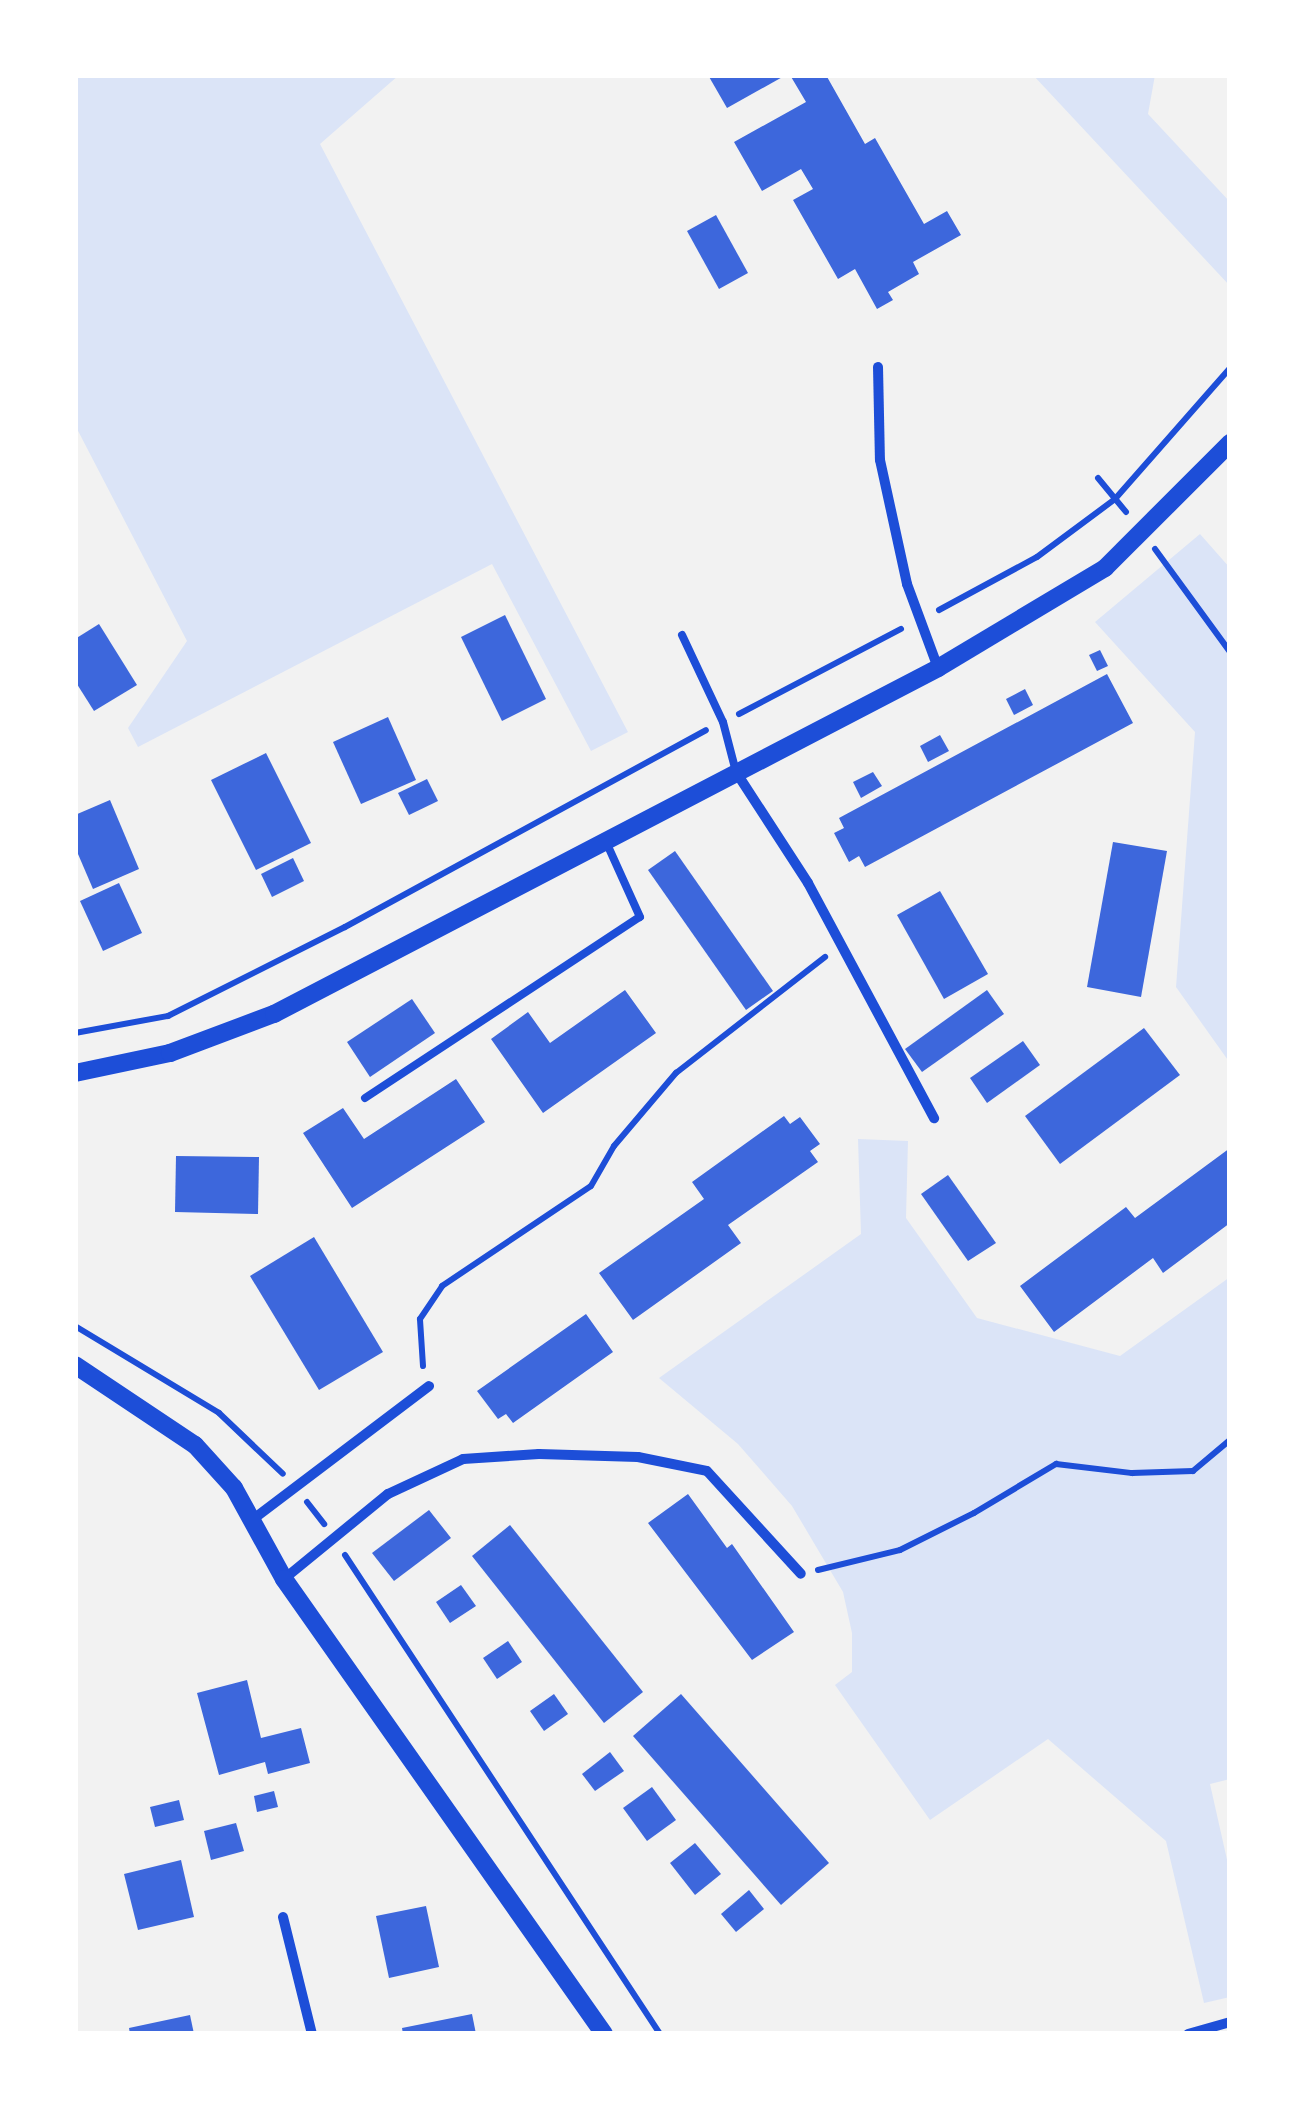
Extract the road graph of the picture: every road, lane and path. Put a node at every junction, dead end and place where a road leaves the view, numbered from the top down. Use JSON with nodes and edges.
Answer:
{"nodes":[{"id":1,"x":878,"y":367,"type":"dead end"},
{"id":2,"x":1230,"y":368,"type":"edge"},
{"id":3,"x":1230,"y":443,"type":"edge"},
{"id":4,"x":1098,"y":478,"type":"dead end"},
{"id":5,"x":1115,"y":499,"type":"junction"},
{"id":6,"x":1144,"y":534,"type":"junction"},
{"id":7,"x":921,"y":619,"type":"junction"},
{"id":8,"x":682,"y":635,"type":"dead end"},
{"id":9,"x":1230,"y":652,"type":"edge"},
{"id":10,"x":938,"y":668,"type":"junction"},
{"id":11,"x":723,"y":722,"type":"junction"},
{"id":12,"x":736,"y":772,"type":"junction"},
{"id":13,"x":605,"y":840,"type":"junction"},
{"id":14,"x":838,"y":946,"type":"junction"},
{"id":15,"x":75,"y":1034,"type":"edge"},
{"id":16,"x":75,"y":1073,"type":"edge"},
{"id":17,"x":366,"y":1098,"type":"dead end"},
{"id":18,"x":934,"y":1118,"type":"dead end"},
{"id":19,"x":75,"y":1326,"type":"edge"},
{"id":20,"x":75,"y":1365,"type":"edge"},
{"id":21,"x":428,"y":1386,"type":"joint"},
{"id":22,"x":1230,"y":1440,"type":"edge"},
{"id":23,"x":296,"y":1486,"type":"junction"},
{"id":24,"x":252,"y":1520,"type":"junction"},
{"id":25,"x":334,"y":1538,"type":"junction"},
{"id":26,"x":801,"y":1574,"type":"joint"},
{"id":27,"x":284,"y":1578,"type":"junction"},
{"id":28,"x":283,"y":1918,"type":"dead end"},
{"id":29,"x":1230,"y":2022,"type":"edge"},
{"id":30,"x":312,"y":2034,"type":"edge"},
{"id":31,"x":604,"y":2034,"type":"edge"},
{"id":32,"x":660,"y":2034,"type":"edge"},
{"id":33,"x":1188,"y":2034,"type":"edge"}],
"edges":[{"from":1,"to":7,"type":"street"},
{"from":2,"to":5,"type":"path"},
{"from":3,"to":6,"type":"street"},
{"from":4,"to":5,"type":"path"},
{"from":5,"to":6,"type":"path"},
{"from":5,"to":7,"type":"path"},
{"from":6,"to":9,"type":"path"},
{"from":6,"to":10,"type":"street"},
{"from":7,"to":10,"type":"street"},
{"from":7,"to":11,"type":"path"},
{"from":8,"to":11,"type":"lane"},
{"from":10,"to":12,"type":"street"},
{"from":11,"to":12,"type":"lane"},
{"from":11,"to":15,"type":"path"},
{"from":12,"to":13,"type":"street"},
{"from":12,"to":14,"type":"street"},
{"from":13,"to":16,"type":"street"},
{"from":13,"to":17,"type":"lane"},
{"from":14,"to":18,"type":"street"},
{"from":14,"to":21,"type":"path"},
{"from":19,"to":23,"type":"path"},
{"from":20,"to":24,"type":"street"},
{"from":21,"to":23,"type":"street"},
{"from":22,"to":26,"type":"path"},
{"from":23,"to":24,"type":"street"},
{"from":23,"to":25,"type":"path"},
{"from":24,"to":27,"type":"street"},
{"from":25,"to":26,"type":"street"},
{"from":25,"to":27,"type":"street"},
{"from":25,"to":32,"type":"path"},
{"from":27,"to":31,"type":"street"},
{"from":28,"to":30,"type":"street"},
{"from":29,"to":33,"type":"street"}]}
